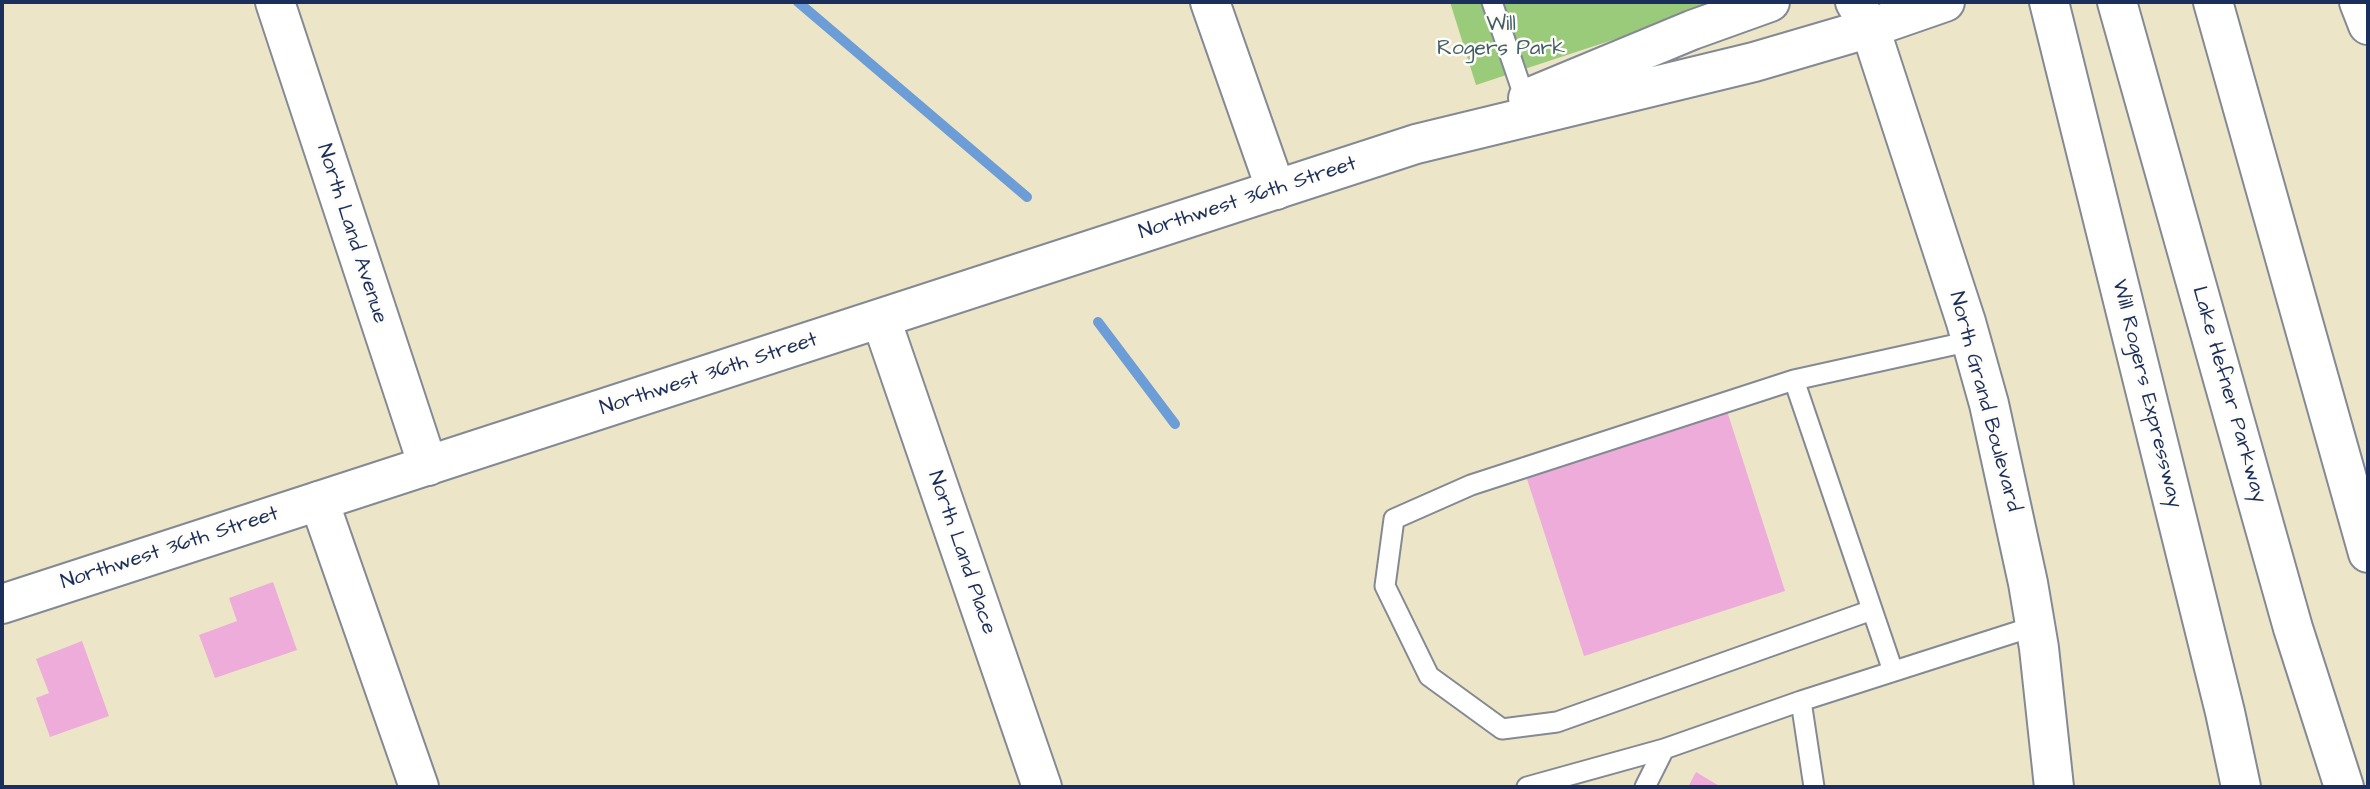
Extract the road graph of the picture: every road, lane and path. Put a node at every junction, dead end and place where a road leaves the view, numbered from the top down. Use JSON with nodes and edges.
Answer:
{"nodes":[{"id":1,"x":275,"y":2,"type":"edge"},
{"id":2,"x":1210,"y":2,"type":"edge"},
{"id":3,"x":1492,"y":2,"type":"edge"},
{"id":4,"x":1770,"y":2,"type":"edge"},
{"id":5,"x":1945,"y":2,"type":"edge"},
{"id":6,"x":2049,"y":2,"type":"edge"},
{"id":7,"x":2117,"y":2,"type":"edge"},
{"id":8,"x":2213,"y":2,"type":"edge"},
{"id":9,"x":2359,"y":2,"type":"edge"},
{"id":10,"x":1862,"y":15,"type":"edge"},
{"id":11,"x":2368,"y":25,"type":"edge"},
{"id":12,"x":1525,"y":99,"type":"junction"},
{"id":13,"x":1416,"y":144,"type":"junction"},
{"id":14,"x":1276,"y":190,"type":"junction"},
{"id":15,"x":881,"y":319,"type":"junction"},
{"id":16,"x":1971,"y":341,"type":"junction"},
{"id":17,"x":1794,"y":380,"type":"junction"},
{"id":18,"x":428,"y":466,"type":"junction"},
{"id":19,"x":319,"y":501,"type":"junction"},
{"id":20,"x":2368,"y":553,"type":"edge"},
{"id":21,"x":2,"y":604,"type":"edge"},
{"id":22,"x":1872,"y":610,"type":"junction"},
{"id":23,"x":2035,"y":626,"type":"junction"},
{"id":24,"x":1893,"y":671,"type":"junction"},
{"id":25,"x":1801,"y":701,"type":"junction"},
{"id":26,"x":1664,"y":749,"type":"junction"},
{"id":27,"x":419,"y":787,"type":"edge"},
{"id":28,"x":1042,"y":787,"type":"edge"},
{"id":29,"x":1527,"y":787,"type":"edge"},
{"id":30,"x":1645,"y":787,"type":"edge"},
{"id":31,"x":1814,"y":787,"type":"edge"},
{"id":32,"x":2054,"y":787,"type":"edge"},
{"id":33,"x":2241,"y":787,"type":"edge"},
{"id":34,"x":2344,"y":787,"type":"edge"}],
"edges":[{"from":1,"to":18,"type":"main road","name":"North Land Avenue"},
{"from":2,"to":14,"type":"main road"},
{"from":3,"to":12,"type":"lane"},
{"from":4,"to":12,"type":"main road","name":"Northwest 36th Street"},
{"from":5,"to":10,"type":"main road","name":"Northwest 36th Street"},
{"from":6,"to":33,"type":"main road","name":"Will Rogers Expressway"},
{"from":7,"to":34,"type":"main road","name":"Lake Hefner Parkway"},
{"from":8,"to":20,"type":"main road"},
{"from":9,"to":11,"type":"main road"},
{"from":10,"to":13,"type":"main road","name":"Northwest 36th Street"},
{"from":10,"to":16,"type":"main road","name":"North Grand Boulevard"},
{"from":12,"to":13,"type":"main road","name":"Northwest 36th Street"},
{"from":13,"to":14,"type":"main road","name":"Northwest 36th Street"},
{"from":14,"to":15,"type":"main road","name":"Northwest 36th Street"},
{"from":15,"to":18,"type":"main road","name":"Northwest 36th Street"},
{"from":15,"to":28,"type":"main road","name":"North Land Place"},
{"from":16,"to":17,"type":"lane"},
{"from":16,"to":23,"type":"main road","name":"North Grand Boulevard"},
{"from":17,"to":22,"type":"lane"},
{"from":17,"to":22,"type":"lane"},
{"from":18,"to":19,"type":"main road","name":"Northwest 36th Street"},
{"from":19,"to":21,"type":"main road","name":"Northwest 36th Street"},
{"from":19,"to":27,"type":"main road"},
{"from":22,"to":24,"type":"lane"},
{"from":23,"to":24,"type":"lane"},
{"from":23,"to":32,"type":"main road","name":"North Grand Boulevard"},
{"from":24,"to":25,"type":"lane"},
{"from":25,"to":26,"type":"lane"},
{"from":25,"to":31,"type":"lane"},
{"from":26,"to":29,"type":"lane"},
{"from":26,"to":30,"type":"lane"}]}
